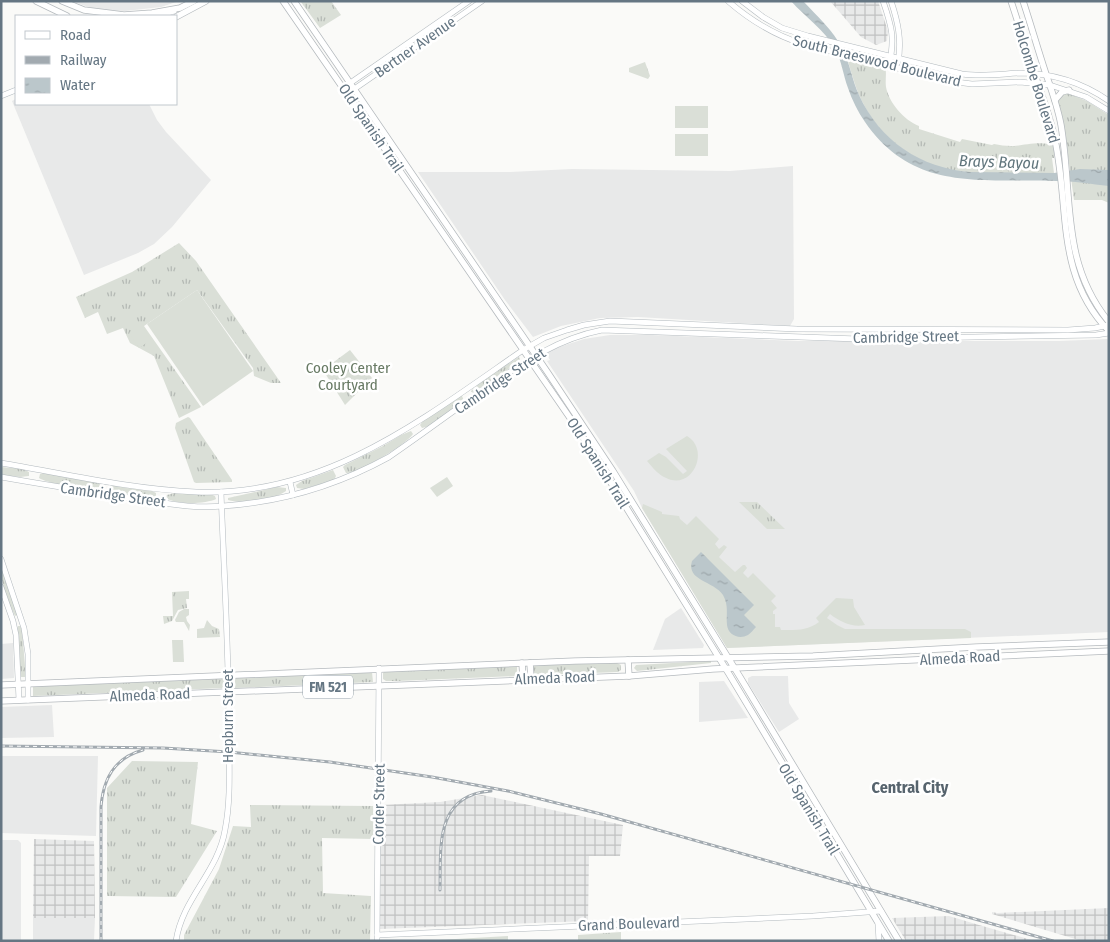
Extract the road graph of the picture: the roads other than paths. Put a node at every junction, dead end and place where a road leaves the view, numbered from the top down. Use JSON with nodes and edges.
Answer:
{"nodes":[{"id":1,"x":36,"y":1,"type":"edge"},
{"id":2,"x":62,"y":1,"type":"edge"},
{"id":3,"x":194,"y":1,"type":"edge"},
{"id":4,"x":284,"y":1,"type":"edge"},
{"id":5,"x":294,"y":1,"type":"edge"},
{"id":6,"x":469,"y":1,"type":"edge"},
{"id":7,"x":482,"y":1,"type":"edge"},
{"id":8,"x":728,"y":1,"type":"edge"},
{"id":9,"x":742,"y":1,"type":"edge"},
{"id":10,"x":883,"y":1,"type":"edge"},
{"id":11,"x":891,"y":1,"type":"edge"},
{"id":12,"x":1011,"y":1,"type":"edge"},
{"id":13,"x":1023,"y":1,"type":"edge"},
{"id":14,"x":205,"y":2,"type":"edge"},
{"id":15,"x":180,"y":8,"type":"junction"},
{"id":16,"x":83,"y":13,"type":"edge"},
{"id":17,"x":66,"y":15,"type":"edge"},
{"id":18,"x":161,"y":15,"type":"edge"},
{"id":19,"x":178,"y":16,"type":"edge"},
{"id":20,"x":307,"y":20,"type":"junction"},
{"id":21,"x":300,"y":24,"type":"junction"},
{"id":22,"x":891,"y":57,"type":"junction"},
{"id":23,"x":899,"y":59,"type":"junction"},
{"id":24,"x":889,"y":66,"type":"junction"},
{"id":25,"x":897,"y":68,"type":"junction"},
{"id":26,"x":1034,"y":73,"type":"junction"},
{"id":27,"x":1047,"y":76,"type":"junction"},
{"id":28,"x":350,"y":83,"type":"junction"},
{"id":29,"x":1038,"y":83,"type":"junction"},
{"id":30,"x":1050,"y":85,"type":"junction"},
{"id":31,"x":343,"y":88,"type":"junction"},
{"id":32,"x":354,"y":89,"type":"junction"},
{"id":33,"x":15,"y":90,"type":"edge"},
{"id":34,"x":1069,"y":90,"type":"junction"},
{"id":35,"x":347,"y":94,"type":"junction"},
{"id":36,"x":1,"y":96,"type":"edge"},
{"id":37,"x":1055,"y":100,"type":"junction"},
{"id":38,"x":1109,"y":101,"type":"edge"},
{"id":39,"x":1109,"y":111,"type":"edge"},
{"id":40,"x":1061,"y":156,"type":"junction"},
{"id":41,"x":477,"y":270,"type":"junction"},
{"id":42,"x":470,"y":275,"type":"junction"},
{"id":43,"x":601,"y":322,"type":"junction"},
{"id":44,"x":1107,"y":324,"type":"edge"},
{"id":45,"x":602,"y":330,"type":"junction"},
{"id":46,"x":1109,"y":332,"type":"edge"},
{"id":47,"x":530,"y":346,"type":"junction"},
{"id":48,"x":523,"y":350,"type":"junction"},
{"id":49,"x":536,"y":355,"type":"junction"},
{"id":50,"x":529,"y":359,"type":"junction"},
{"id":51,"x":573,"y":410,"type":"junction"},
{"id":52,"x":567,"y":414,"type":"junction"},
{"id":53,"x":412,"y":424,"type":"junction"},
{"id":54,"x":421,"y":435,"type":"junction"},
{"id":55,"x":1,"y":464,"type":"edge"},
{"id":56,"x":37,"y":469,"type":"junction"},
{"id":57,"x":1,"y":477,"type":"edge"},
{"id":58,"x":35,"y":482,"type":"junction"},
{"id":59,"x":106,"y":482,"type":"junction"},
{"id":60,"x":290,"y":482,"type":"junction"},
{"id":61,"x":162,"y":489,"type":"junction"},
{"id":62,"x":221,"y":492,"type":"junction"},
{"id":63,"x":104,"y":494,"type":"junction"},
{"id":64,"x":293,"y":495,"type":"junction"},
{"id":65,"x":160,"y":502,"type":"junction"},
{"id":66,"x":222,"y":507,"type":"junction"},
{"id":67,"x":652,"y":534,"type":"junction"},
{"id":68,"x":645,"y":539,"type":"junction"},
{"id":69,"x":1,"y":559,"type":"edge"},
{"id":70,"x":1,"y":587,"type":"edge"},
{"id":71,"x":686,"y":590,"type":"junction"},
{"id":72,"x":679,"y":595,"type":"junction"},
{"id":73,"x":21,"y":618,"type":"junction"},
{"id":74,"x":13,"y":621,"type":"junction"},
{"id":75,"x":1109,"y":642,"type":"edge"},
{"id":76,"x":1109,"y":651,"type":"edge"},
{"id":77,"x":719,"y":658,"type":"junction"},
{"id":78,"x":728,"y":659,"type":"junction"},
{"id":79,"x":628,"y":660,"type":"junction"},
{"id":80,"x":522,"y":663,"type":"junction"},
{"id":81,"x":530,"y":663,"type":"junction"},
{"id":82,"x":379,"y":668,"type":"junction"},
{"id":83,"x":725,"y":668,"type":"junction"},
{"id":84,"x":734,"y":668,"type":"junction"},
{"id":85,"x":228,"y":675,"type":"junction"},
{"id":86,"x":628,"y":676,"type":"junction"},
{"id":87,"x":523,"y":679,"type":"junction"},
{"id":88,"x":530,"y":679,"type":"junction"},
{"id":89,"x":28,"y":683,"type":"junction"},
{"id":90,"x":18,"y":684,"type":"junction"},
{"id":91,"x":1,"y":685,"type":"edge"},
{"id":92,"x":380,"y":685,"type":"junction"},
{"id":93,"x":229,"y":691,"type":"junction"},
{"id":94,"x":19,"y":700,"type":"junction"},
{"id":95,"x":28,"y":700,"type":"junction"},
{"id":96,"x":1,"y":701,"type":"edge"},
{"id":97,"x":764,"y":718,"type":"junction"},
{"id":98,"x":757,"y":722,"type":"junction"},
{"id":99,"x":777,"y":739,"type":"junction"},
{"id":100,"x":770,"y":743,"type":"junction"},
{"id":101,"x":790,"y":763,"type":"junction"},
{"id":102,"x":784,"y":767,"type":"junction"},
{"id":103,"x":821,"y":813,"type":"junction"},
{"id":104,"x":814,"y":818,"type":"junction"},
{"id":105,"x":881,"y":911,"type":"junction"},
{"id":106,"x":872,"y":912,"type":"junction"},
{"id":107,"x":877,"y":921,"type":"junction"},
{"id":108,"x":377,"y":938,"type":"edge"},
{"id":109,"x":176,"y":941,"type":"edge"},
{"id":110,"x":879,"y":941,"type":"edge"},
{"id":111,"x":889,"y":941,"type":"edge"},
{"id":112,"x":899,"y":941,"type":"edge"}],
"edges":[{"from":1,"to":17,"type":"main road"},
{"from":2,"to":16,"type":"main road"},
{"from":3,"to":15,"type":"main road"},
{"from":4,"to":21,"type":"main road","name":"Old Spanish Trail"},
{"from":5,"to":20,"type":"main road","name":"Old Spanish Trail"},
{"from":6,"to":28,"type":"street","name":"Bertner Avenue"},
{"from":7,"to":32,"type":"street","name":"Bertner Avenue"},
{"from":8,"to":24,"type":"street","name":"South Braeswood Boulevard"},
{"from":9,"to":22,"type":"street","name":"South Braeswood Boulevard"},
{"from":10,"to":22,"type":"street"},
{"from":11,"to":23,"type":"street"},
{"from":12,"to":26,"type":"main road","name":"Holcombe Boulevard"},
{"from":13,"to":27,"type":"main road","name":"Holcombe Boulevard"},
{"from":14,"to":19,"type":"main road"},
{"from":15,"to":16,"type":"main road"},
{"from":15,"to":18,"type":"street"},
{"from":20,"to":21,"type":"main road"},
{"from":20,"to":28,"type":"main road","name":"Old Spanish Trail"},
{"from":21,"to":31,"type":"main road","name":"Old Spanish Trail"},
{"from":22,"to":23,"type":"street","name":"South Braeswood Boulevard"},
{"from":22,"to":24,"type":"street"},
{"from":23,"to":25,"type":"street"},
{"from":23,"to":26,"type":"street","name":"South Braeswood Boulevard"},
{"from":24,"to":25,"type":"street","name":"South Braeswood Boulevard"},
{"from":25,"to":29,"type":"street","name":"South Braeswood Boulevard"},
{"from":26,"to":27,"type":"street","name":"South Braeswood Boulevard"},
{"from":26,"to":29,"type":"main road","name":"Holcombe Boulevard"},
{"from":27,"to":30,"type":"main road","name":"Holcombe Boulevard"},
{"from":27,"to":38,"type":"street","name":"South Braeswood Boulevard"},
{"from":28,"to":31,"type":"street","name":"Bertner Avenue"},
{"from":28,"to":32,"type":"main road","name":"Old Spanish Trail"},
{"from":29,"to":30,"type":"street","name":"South Braeswood Boulevard"},
{"from":29,"to":40,"type":"main road","name":"Holcombe Boulevard"},
{"from":30,"to":34,"type":"street","name":"South Braeswood Boulevard"},
{"from":30,"to":37,"type":"main road","name":"Holcombe Boulevard"},
{"from":31,"to":35,"type":"main road","name":"Old Spanish Trail"},
{"from":32,"to":35,"type":"street","name":"Bertner Avenue"},
{"from":32,"to":41,"type":"main road","name":"Old Spanish Trail"},
{"from":33,"to":36,"type":"street"},
{"from":34,"to":37,"type":"main road"},
{"from":34,"to":39,"type":"street","name":"South Braeswood Boulevard"},
{"from":35,"to":42,"type":"main road","name":"Old Spanish Trail"},
{"from":37,"to":40,"type":"main road","name":"Holcombe Boulevard"},
{"from":40,"to":44,"type":"main road","name":"Holcombe Boulevard"},
{"from":41,"to":42,"type":"main road"},
{"from":41,"to":47,"type":"main road","name":"Old Spanish Trail"},
{"from":42,"to":48,"type":"main road","name":"Old Spanish Trail"},
{"from":43,"to":44,"type":"street","name":"Cambridge Street"},
{"from":43,"to":45,"type":"street"},
{"from":43,"to":47,"type":"street","name":"Cambridge Street"},
{"from":44,"to":46,"type":"main road","name":"Holcombe Boulevard"},
{"from":45,"to":46,"type":"street","name":"Cambridge Street"},
{"from":45,"to":49,"type":"street","name":"Cambridge Street"},
{"from":47,"to":48,"type":"street","name":"Cambridge Street"},
{"from":47,"to":49,"type":"main road","name":"Old Spanish Trail"},
{"from":48,"to":50,"type":"main road","name":"Old Spanish Trail"},
{"from":48,"to":53,"type":"street","name":"Cambridge Street"},
{"from":49,"to":50,"type":"street","name":"Cambridge Street"},
{"from":49,"to":51,"type":"main road","name":"Old Spanish Trail"},
{"from":50,"to":52,"type":"main road","name":"Old Spanish Trail"},
{"from":50,"to":54,"type":"street","name":"Cambridge Street"},
{"from":51,"to":52,"type":"main road"},
{"from":51,"to":67,"type":"main road","name":"Old Spanish Trail"},
{"from":52,"to":68,"type":"main road","name":"Old Spanish Trail"},
{"from":53,"to":54,"type":"street"},
{"from":53,"to":60,"type":"street","name":"Cambridge Street"},
{"from":54,"to":64,"type":"street","name":"Cambridge Street"},
{"from":55,"to":56,"type":"street","name":"Cambridge Street"},
{"from":56,"to":58,"type":"street"},
{"from":56,"to":59,"type":"street","name":"Cambridge Street"},
{"from":57,"to":58,"type":"street","name":"Cambridge Street"},
{"from":58,"to":63,"type":"street","name":"Cambridge Street"},
{"from":59,"to":61,"type":"street","name":"Cambridge Street"},
{"from":59,"to":63,"type":"street"},
{"from":60,"to":62,"type":"street","name":"Cambridge Street"},
{"from":60,"to":64,"type":"street"},
{"from":61,"to":62,"type":"street","name":"Cambridge Street"},
{"from":61,"to":65,"type":"street"},
{"from":62,"to":66,"type":"street","name":"Hepburn Street"},
{"from":63,"to":65,"type":"street","name":"Cambridge Street"},
{"from":64,"to":66,"type":"street","name":"Cambridge Street"},
{"from":65,"to":66,"type":"street","name":"Cambridge Street"},
{"from":66,"to":85,"type":"street","name":"Hepburn Street"},
{"from":67,"to":68,"type":"main road"},
{"from":67,"to":71,"type":"main road","name":"Old Spanish Trail"},
{"from":68,"to":72,"type":"main road","name":"Old Spanish Trail"},
{"from":69,"to":73,"type":"street"},
{"from":70,"to":74,"type":"street"},
{"from":71,"to":72,"type":"main road"},
{"from":71,"to":78,"type":"main road","name":"Old Spanish Trail"},
{"from":72,"to":77,"type":"main road","name":"Old Spanish Trail"},
{"from":73,"to":74,"type":"street"},
{"from":73,"to":89,"type":"street"},
{"from":74,"to":90,"type":"street"},
{"from":75,"to":78,"type":"main road","name":"Almeda Road"},
{"from":76,"to":84,"type":"main road","name":"Almeda Road"},
{"from":77,"to":78,"type":"main road","name":"Almeda Road","number":"FM 521"},
{"from":77,"to":79,"type":"main road","name":"Almeda Road","number":"FM 521"},
{"from":77,"to":83,"type":"main road","name":"Old Spanish Trail"},
{"from":78,"to":84,"type":"main road","name":"Old Spanish Trail"},
{"from":79,"to":81,"type":"main road","name":"Almeda Road","number":"FM 521"},
{"from":79,"to":86,"type":"main road"},
{"from":80,"to":81,"type":"main road","name":"Almeda Road","number":"FM 521"},
{"from":80,"to":82,"type":"main road","name":"Almeda Road","number":"FM 521"},
{"from":80,"to":87,"type":"main road"},
{"from":81,"to":88,"type":"main road"},
{"from":82,"to":85,"type":"main road","name":"Almeda Road","number":"FM 521"},
{"from":82,"to":92,"type":"street","name":"Corder Street"},
{"from":83,"to":84,"type":"main road","name":"Almeda Road","number":"FM 521"},
{"from":83,"to":86,"type":"main road","name":"Almeda Road","number":"FM 521"},
{"from":83,"to":98,"type":"main road","name":"Old Spanish Trail"},
{"from":84,"to":97,"type":"main road","name":"Old Spanish Trail"},
{"from":85,"to":89,"type":"main road","name":"Almeda Road","number":"FM 521"},
{"from":85,"to":93,"type":"street","name":"Hepburn Street"},
{"from":86,"to":88,"type":"main road","name":"Almeda Road","number":"FM 521"},
{"from":87,"to":88,"type":"main road","name":"Almeda Road","number":"FM 521"},
{"from":87,"to":92,"type":"main road","name":"Almeda Road","number":"FM 521"},
{"from":89,"to":90,"type":"main road","name":"Almeda Road","number":"FM 521"},
{"from":89,"to":95,"type":"street"},
{"from":90,"to":91,"type":"main road","name":"Almeda Road","number":"FM 521"},
{"from":90,"to":94,"type":"street"},
{"from":92,"to":93,"type":"main road","name":"Almeda Road","number":"FM 521"},
{"from":92,"to":108,"type":"street","name":"Corder Street"},
{"from":93,"to":95,"type":"main road","name":"Almeda Road","number":"FM 521"},
{"from":93,"to":109,"type":"street","name":"Hepburn Street"},
{"from":94,"to":95,"type":"main road","name":"Almeda Road","number":"FM 521"},
{"from":94,"to":96,"type":"main road","name":"Almeda Road","number":"FM 521"},
{"from":97,"to":98,"type":"main road"},
{"from":97,"to":99,"type":"main road","name":"Old Spanish Trail"},
{"from":98,"to":100,"type":"main road","name":"Old Spanish Trail"},
{"from":99,"to":100,"type":"main road"},
{"from":99,"to":101,"type":"main road","name":"Old Spanish Trail"},
{"from":100,"to":102,"type":"main road","name":"Old Spanish Trail"},
{"from":101,"to":102,"type":"main road"},
{"from":101,"to":103,"type":"main road","name":"Old Spanish Trail"},
{"from":102,"to":104,"type":"main road","name":"Old Spanish Trail"},
{"from":103,"to":104,"type":"main road"},
{"from":103,"to":105,"type":"main road","name":"Old Spanish Trail"},
{"from":104,"to":106,"type":"main road","name":"Old Spanish Trail"},
{"from":105,"to":106,"type":"street","name":"Grand Boulevard"},
{"from":105,"to":112,"type":"main road","name":"Old Spanish Trail"},
{"from":106,"to":107,"type":"main road","name":"Old Spanish Trail"},
{"from":106,"to":108,"type":"street","name":"Grand Boulevard"},
{"from":107,"to":110,"type":"street"},
{"from":107,"to":111,"type":"main road","name":"Old Spanish Trail"}]}
